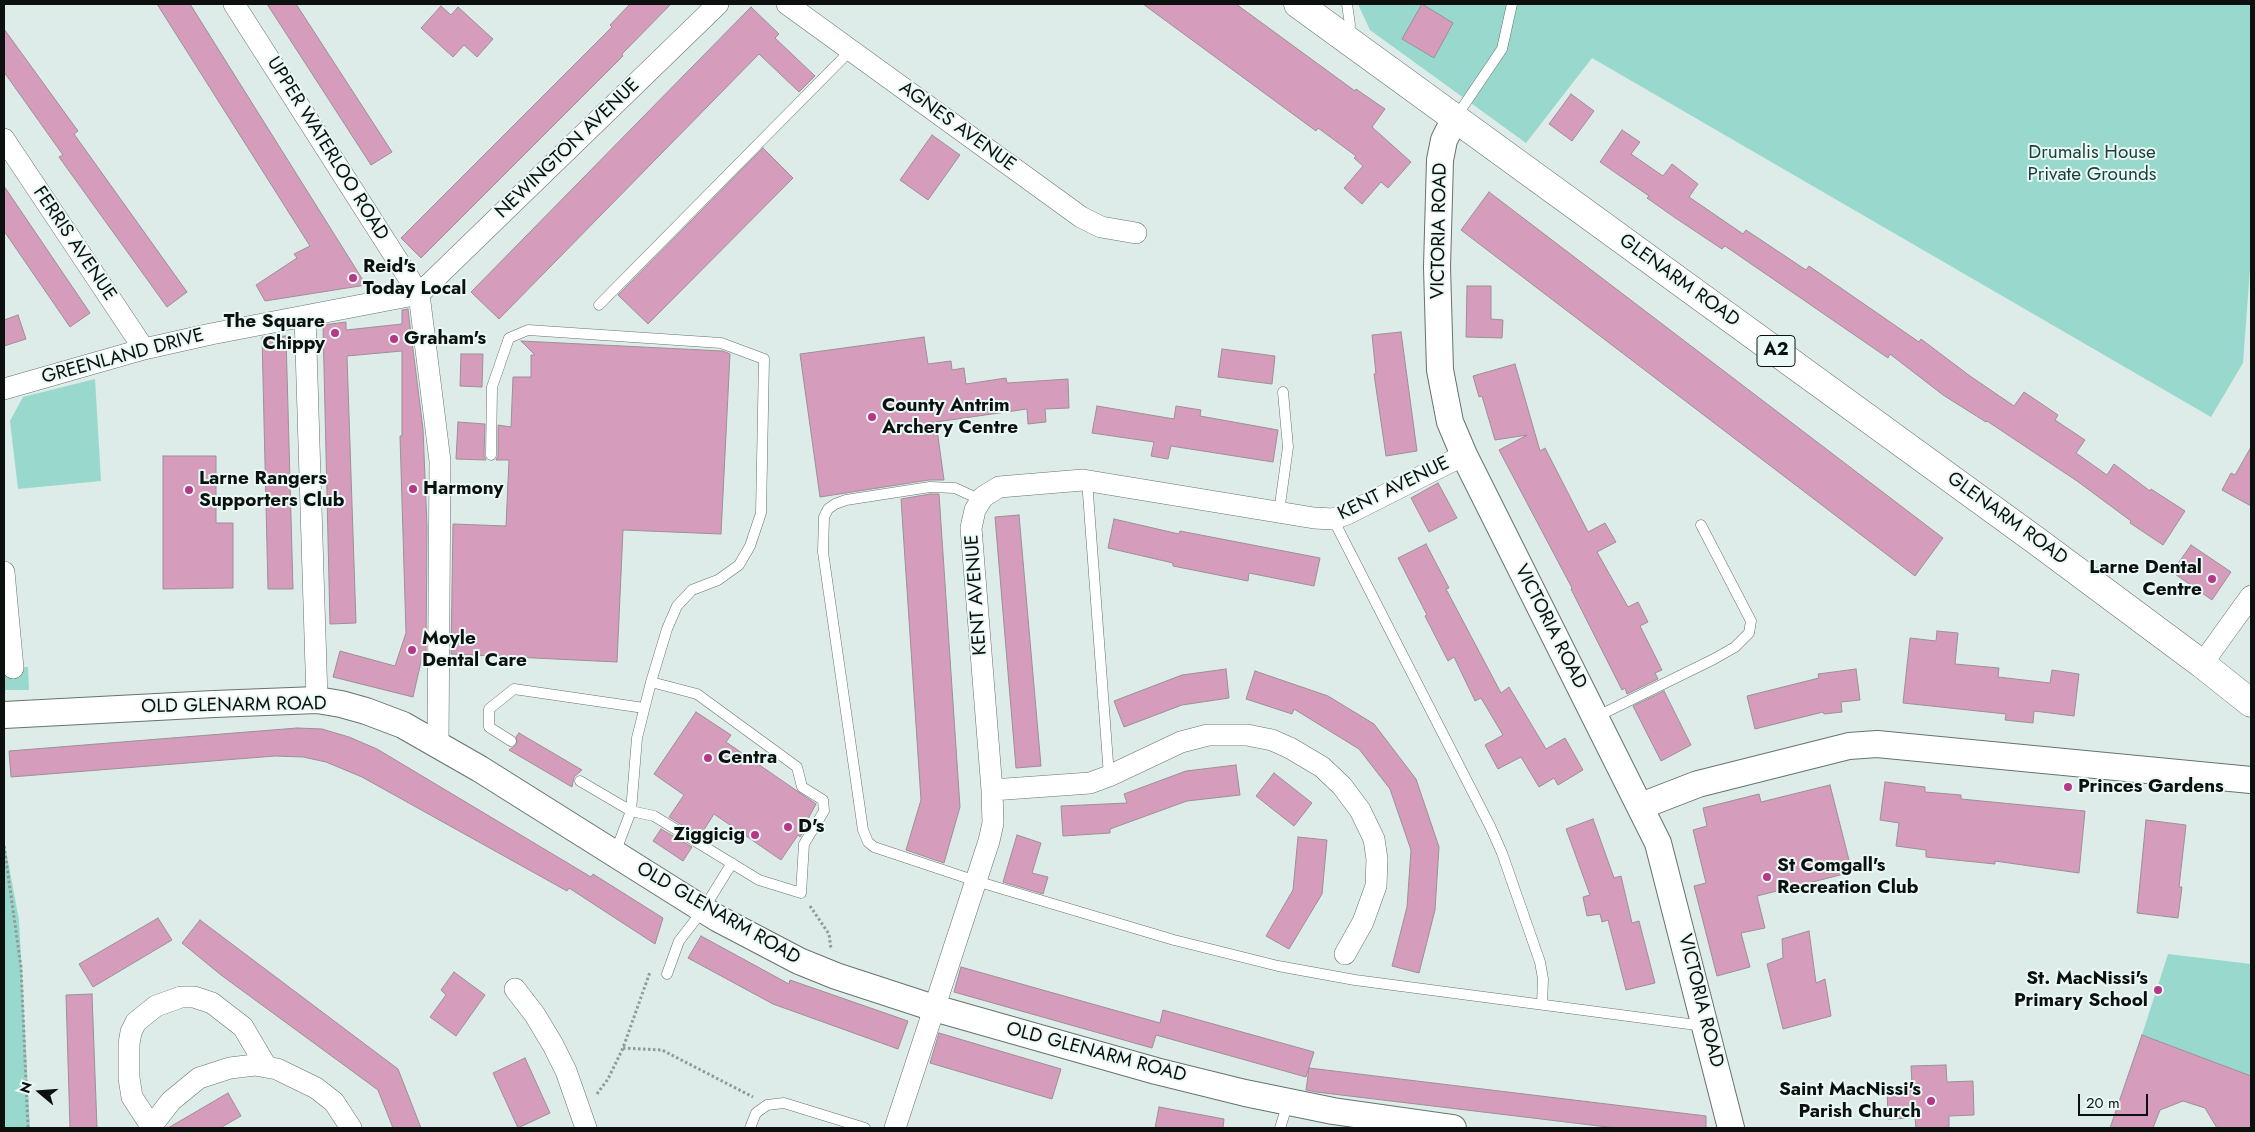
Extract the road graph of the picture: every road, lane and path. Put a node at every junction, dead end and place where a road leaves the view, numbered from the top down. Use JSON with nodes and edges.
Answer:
{"nodes":[{"id":1,"x":234,"y":4,"type":"edge"},
{"id":2,"x":718,"y":4,"type":"edge"},
{"id":3,"x":787,"y":4,"type":"edge"},
{"id":4,"x":1298,"y":4,"type":"edge"},
{"id":5,"x":1347,"y":4,"type":"edge"},
{"id":6,"x":1512,"y":4,"type":"edge"},
{"id":7,"x":1348,"y":41,"type":"junction"},
{"id":8,"x":850,"y":50,"type":"junction"},
{"id":9,"x":1455,"y":118,"type":"junction"},
{"id":10,"x":4,"y":139,"type":"edge"},
{"id":11,"x":1136,"y":233,"type":"dead end"},
{"id":12,"x":419,"y":294,"type":"junction"},
{"id":13,"x":599,"y":305,"type":"dead end"},
{"id":14,"x":305,"y":316,"type":"junction"},
{"id":15,"x":144,"y":349,"type":"junction"},
{"id":16,"x":4,"y":388,"type":"edge"},
{"id":17,"x":1284,"y":392,"type":"dead end"},
{"id":18,"x":1464,"y":455,"type":"junction"},
{"id":19,"x":491,"y":456,"type":"dead end"},
{"id":20,"x":1087,"y":480,"type":"junction"},
{"id":21,"x":980,"y":500,"type":"junction"},
{"id":22,"x":1279,"y":512,"type":"junction"},
{"id":23,"x":1333,"y":519,"type":"junction"},
{"id":24,"x":1701,"y":525,"type":"dead end"},
{"id":25,"x":4,"y":572,"type":"edge"},
{"id":26,"x":2251,"y":596,"type":"edge"},
{"id":27,"x":2202,"y":664,"type":"junction"},
{"id":28,"x":13,"y":668,"type":"dead end"},
{"id":29,"x":651,"y":682,"type":"junction"},
{"id":30,"x":318,"y":700,"type":"junction"},
{"id":31,"x":2251,"y":703,"type":"edge"},
{"id":32,"x":644,"y":708,"type":"junction"},
{"id":33,"x":4,"y":715,"type":"edge"},
{"id":34,"x":1595,"y":717,"type":"junction"},
{"id":35,"x":511,"y":741,"type":"dead end"},
{"id":36,"x":438,"y":744,"type":"junction"},
{"id":37,"x":1109,"y":776,"type":"junction"},
{"id":38,"x":2251,"y":780,"type":"edge"},
{"id":39,"x":580,"y":781,"type":"dead end"},
{"id":40,"x":992,"y":790,"type":"junction"},
{"id":41,"x":1641,"y":806,"type":"junction"},
{"id":42,"x":631,"y":811,"type":"junction"},
{"id":43,"x":4,"y":846,"type":"edge"},
{"id":44,"x":615,"y":854,"type":"junction"},
{"id":45,"x":732,"y":863,"type":"junction"},
{"id":46,"x":976,"y":881,"type":"junction"},
{"id":47,"x":801,"y":893,"type":"junction"},
{"id":48,"x":703,"y":910,"type":"junction"},
{"id":49,"x":1345,"y":954,"type":"dead end"},
{"id":50,"x":649,"y":972,"type":"dead end"},
{"id":51,"x":667,"y":974,"type":"dead end"},
{"id":52,"x":836,"y":976,"type":"junction"},
{"id":53,"x":515,"y":989,"type":"dead end"},
{"id":54,"x":1542,"y":1004,"type":"junction"},
{"id":55,"x":934,"y":1008,"type":"junction"},
{"id":56,"x":1706,"y":1026,"type":"junction"},
{"id":57,"x":623,"y":1048,"type":"junction"},
{"id":58,"x":266,"y":1066,"type":"junction"},
{"id":59,"x":598,"y":1093,"type":"dead end"},
{"id":60,"x":1288,"y":1103,"type":"junction"},
{"id":61,"x":767,"y":1105,"type":"junction"},
{"id":62,"x":150,"y":1127,"type":"edge"},
{"id":63,"x":28,"y":1128,"type":"edge"},
{"id":64,"x":351,"y":1128,"type":"edge"},
{"id":65,"x":586,"y":1128,"type":"edge"},
{"id":66,"x":750,"y":1128,"type":"edge"},
{"id":67,"x":865,"y":1128,"type":"edge"},
{"id":68,"x":894,"y":1128,"type":"edge"},
{"id":69,"x":1280,"y":1128,"type":"edge"},
{"id":70,"x":1453,"y":1128,"type":"edge"},
{"id":71,"x":1731,"y":1128,"type":"edge"}],
"edges":[{"from":1,"to":12,"type":"street","name":"UPPER WATERLOO ROAD"},
{"from":2,"to":12,"type":"street","name":"NEWINGTON AVENUE"},
{"from":3,"to":8,"type":"street","name":"AGNES AVENUE"},
{"from":4,"to":7,"type":"main road","name":"GLENARM ROAD","number":"A2"},
{"from":5,"to":7,"type":"lane"},
{"from":6,"to":9,"type":"lane"},
{"from":7,"to":9,"type":"main road","name":"GLENARM ROAD","number":"A2"},
{"from":8,"to":11,"type":"street","name":"AGNES AVENUE"},
{"from":8,"to":13,"type":"lane"},
{"from":9,"to":18,"type":"street","name":"VICTORIA ROAD"},
{"from":9,"to":27,"type":"main road","name":"GLENARM ROAD","number":"A2"},
{"from":10,"to":15,"type":"street","name":"FERRIS AVENUE"},
{"from":12,"to":14,"type":"street","name":"GREENLAND DRIVE"},
{"from":12,"to":36,"type":"street"},
{"from":14,"to":15,"type":"street","name":"GREENLAND DRIVE"},
{"from":14,"to":30,"type":"street"},
{"from":15,"to":16,"type":"street","name":"GREENLAND DRIVE"},
{"from":17,"to":22,"type":"lane"},
{"from":18,"to":23,"type":"street","name":"KENT AVENUE"},
{"from":18,"to":34,"type":"street","name":"VICTORIA ROAD"},
{"from":19,"to":29,"type":"lane"},
{"from":20,"to":21,"type":"street","name":"KENT AVENUE"},
{"from":20,"to":22,"type":"street","name":"KENT AVENUE"},
{"from":20,"to":37,"type":"lane"},
{"from":21,"to":40,"type":"street","name":"KENT AVENUE"},
{"from":21,"to":46,"type":"lane"},
{"from":22,"to":23,"type":"street","name":"KENT AVENUE"},
{"from":23,"to":54,"type":"lane"},
{"from":24,"to":34,"type":"lane"},
{"from":25,"to":28,"type":"street"},
{"from":26,"to":27,"type":"street"},
{"from":27,"to":31,"type":"main road","name":"GLENARM ROAD","number":"A2"},
{"from":29,"to":32,"type":"lane"},
{"from":29,"to":47,"type":"lane"},
{"from":30,"to":33,"type":"street","name":"OLD GLENARM ROAD"},
{"from":30,"to":36,"type":"street","name":"OLD GLENARM ROAD"},
{"from":32,"to":35,"type":"lane"},
{"from":32,"to":42,"type":"lane"},
{"from":34,"to":41,"type":"street","name":"VICTORIA ROAD"},
{"from":36,"to":44,"type":"street","name":"OLD GLENARM ROAD"},
{"from":37,"to":40,"type":"street"},
{"from":37,"to":49,"type":"street"},
{"from":38,"to":41,"type":"street"},
{"from":39,"to":42,"type":"lane"},
{"from":40,"to":46,"type":"street","name":"KENT AVENUE"},
{"from":41,"to":56,"type":"street","name":"VICTORIA ROAD"},
{"from":42,"to":44,"type":"lane"},
{"from":42,"to":45,"type":"lane"},
{"from":43,"to":63,"type":"path"},
{"from":44,"to":48,"type":"street","name":"OLD GLENARM ROAD"},
{"from":45,"to":47,"type":"lane"},
{"from":45,"to":48,"type":"lane"},
{"from":46,"to":54,"type":"lane"},
{"from":46,"to":55,"type":"street","name":"KENT AVENUE"},
{"from":47,"to":52,"type":"path"},
{"from":48,"to":51,"type":"lane"},
{"from":48,"to":52,"type":"street","name":"OLD GLENARM ROAD"},
{"from":50,"to":57,"type":"path"},
{"from":52,"to":55,"type":"street","name":"OLD GLENARM ROAD"},
{"from":53,"to":65,"type":"street"},
{"from":54,"to":56,"type":"lane"},
{"from":55,"to":60,"type":"street","name":"OLD GLENARM ROAD"},
{"from":55,"to":68,"type":"street","name":"KENT AVENUE"},
{"from":56,"to":71,"type":"street","name":"VICTORIA ROAD"},
{"from":57,"to":59,"type":"path"},
{"from":57,"to":61,"type":"path"},
{"from":58,"to":62,"type":"street"},
{"from":58,"to":62,"type":"street"},
{"from":58,"to":64,"type":"street"},
{"from":60,"to":69,"type":"lane"},
{"from":60,"to":70,"type":"street","name":"OLD GLENARM ROAD"},
{"from":61,"to":66,"type":"lane"},
{"from":61,"to":67,"type":"lane"}]}
